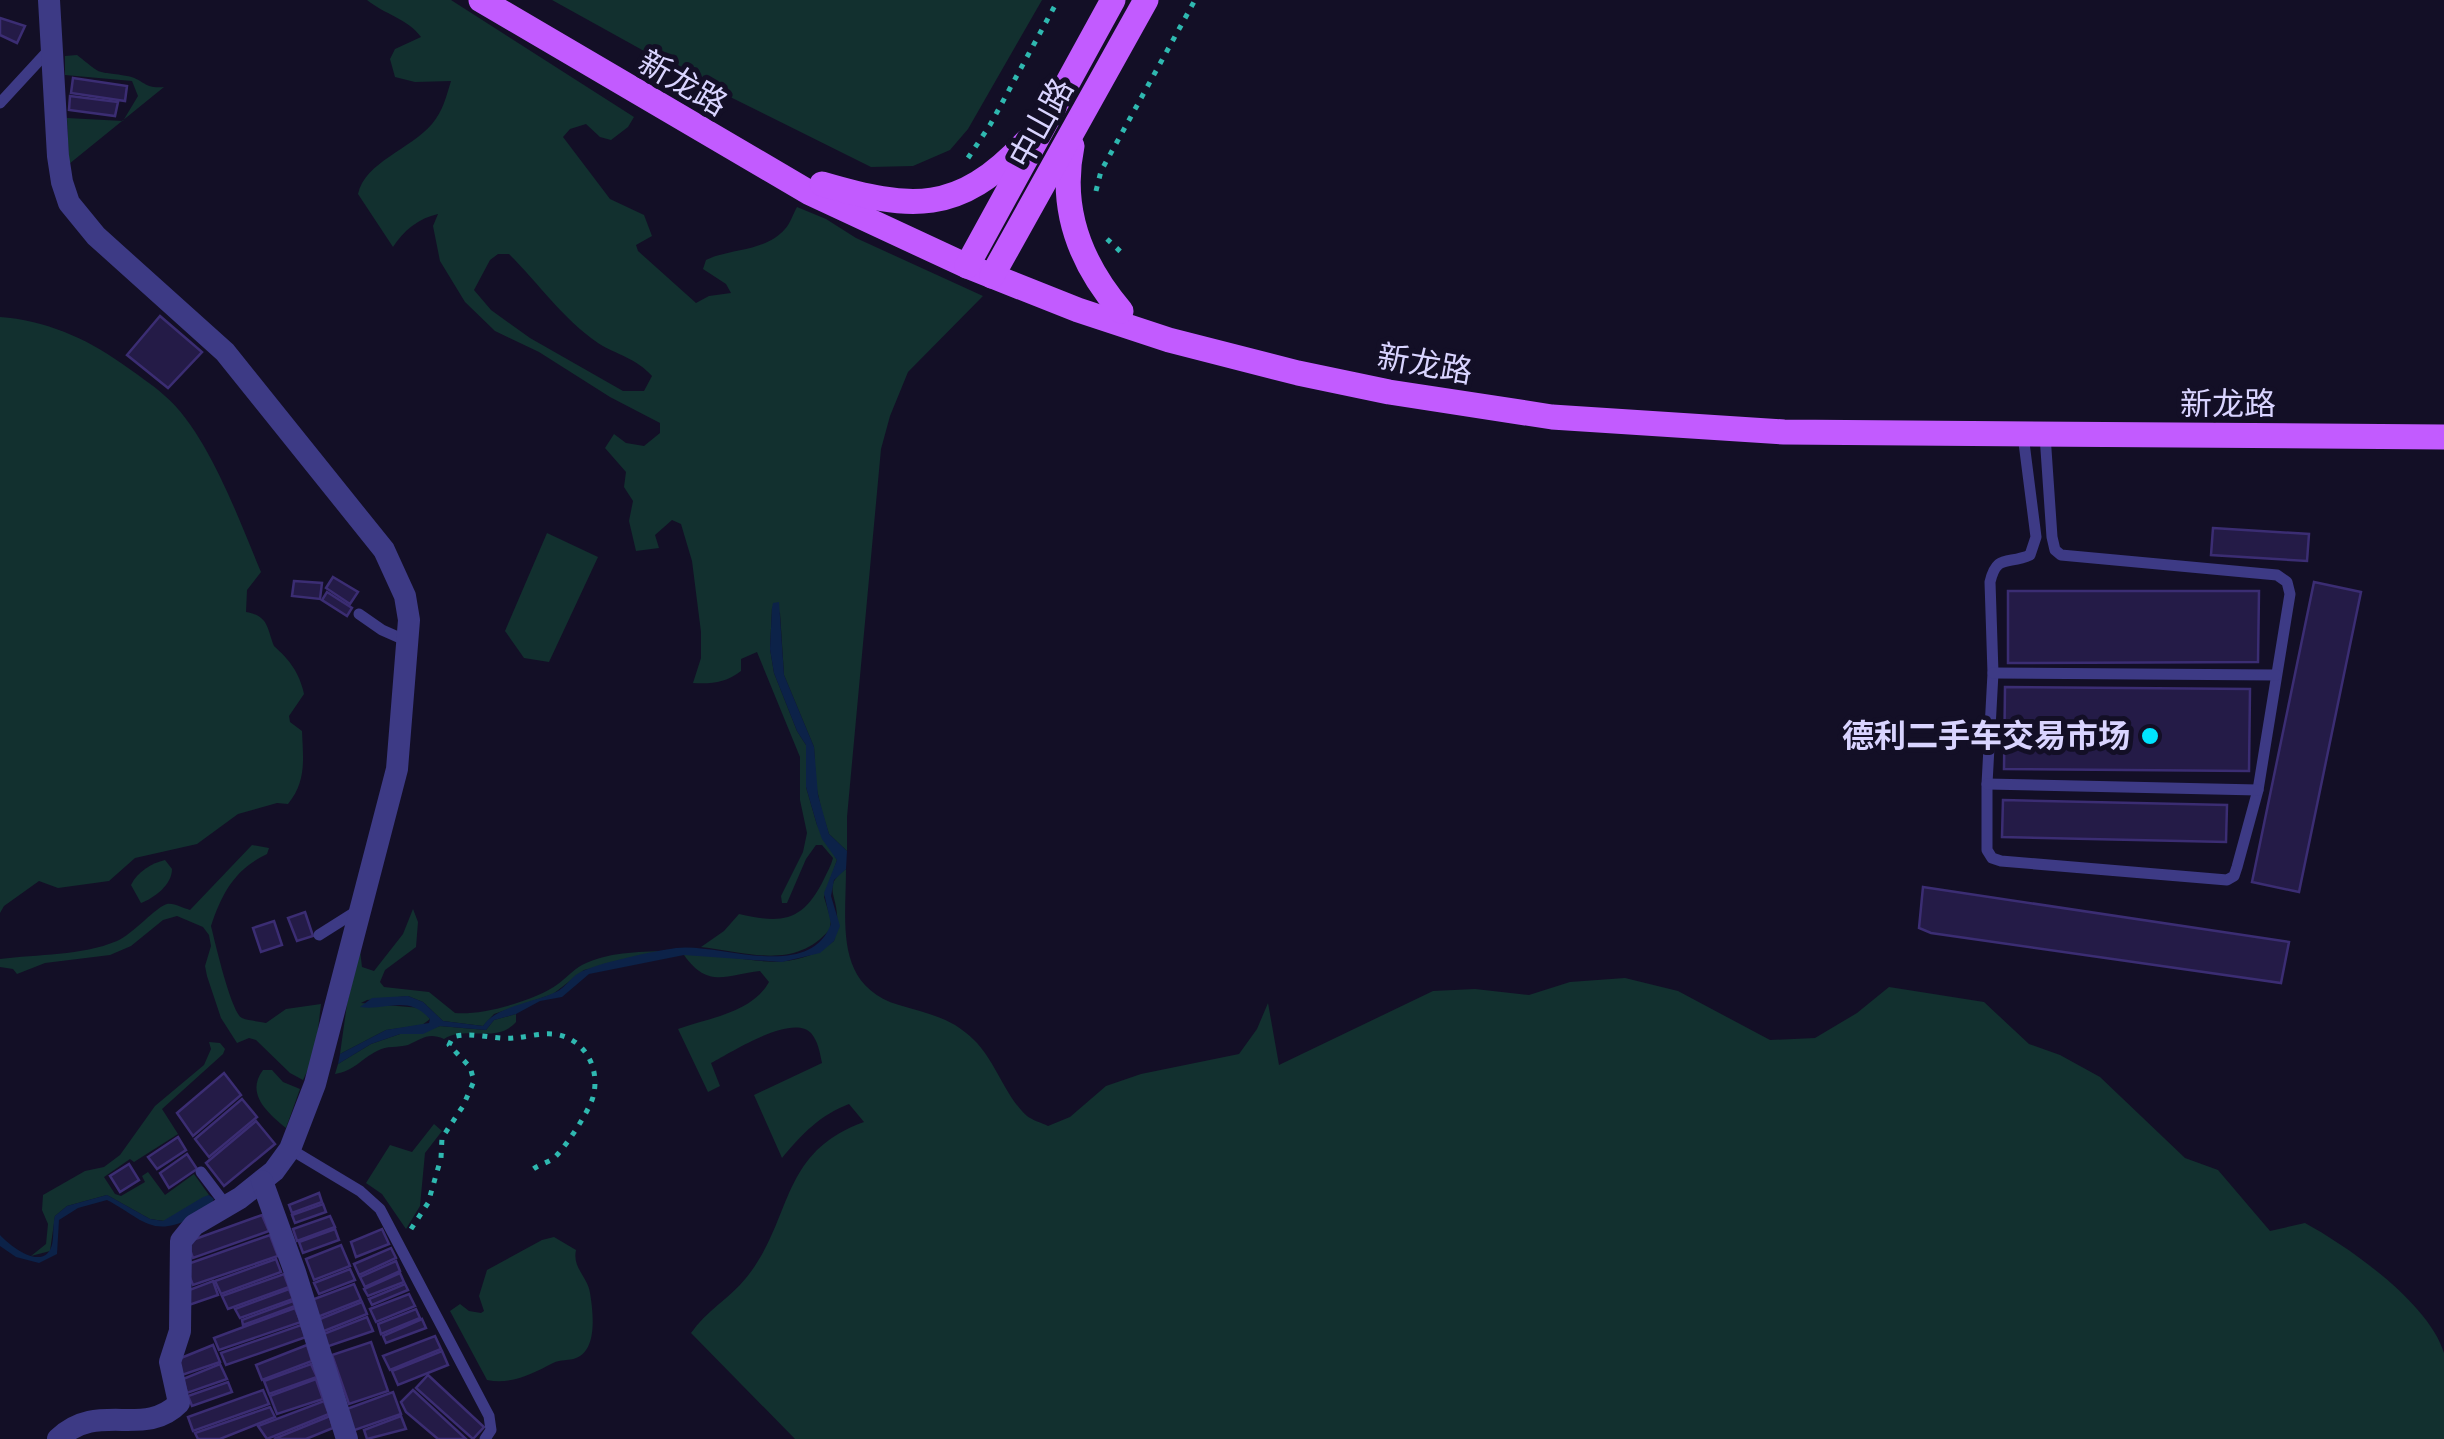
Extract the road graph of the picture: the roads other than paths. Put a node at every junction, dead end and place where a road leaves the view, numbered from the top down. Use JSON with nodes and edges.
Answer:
{"nodes":[{"id":1,"x":49,"y":0,"type":"edge"},
{"id":2,"x":481,"y":0,"type":"edge"},
{"id":3,"x":500,"y":0,"type":"edge"},
{"id":4,"x":1113,"y":0,"type":"edge"},
{"id":5,"x":1146,"y":0,"type":"edge"},
{"id":6,"x":52,"y":45,"type":"junction"},
{"id":7,"x":0,"y":102,"type":"edge"},
{"id":8,"x":1052,"y":112,"type":"junction"},
{"id":9,"x":1078,"y":124,"type":"junction"},
{"id":10,"x":817,"y":182,"type":"junction"},
{"id":11,"x":970,"y":259,"type":"junction"},
{"id":12,"x":996,"y":270,"type":"junction"},
{"id":13,"x":1121,"y":311,"type":"junction"},
{"id":14,"x":2444,"y":427,"type":"edge"},
{"id":15,"x":2033,"y":430,"type":"junction"},
{"id":16,"x":2444,"y":438,"type":"edge"},
{"id":17,"x":358,"y":614,"type":"dead end"},
{"id":18,"x":410,"y":643,"type":"junction"},
{"id":19,"x":1994,"y":673,"type":"junction"},
{"id":20,"x":2276,"y":676,"type":"junction"},
{"id":21,"x":1987,"y":784,"type":"junction"},
{"id":22,"x":2258,"y":790,"type":"junction"},
{"id":23,"x":358,"y":910,"type":"junction"},
{"id":24,"x":319,"y":934,"type":"dead end"},
{"id":25,"x":290,"y":1149,"type":"junction"},
{"id":26,"x":200,"y":1172,"type":"dead end"},
{"id":27,"x":262,"y":1181,"type":"junction"},
{"id":28,"x":226,"y":1205,"type":"junction"},
{"id":29,"x":58,"y":1439,"type":"edge"},
{"id":30,"x":347,"y":1439,"type":"edge"},
{"id":31,"x":485,"y":1439,"type":"edge"}],
"edges":[{"from":1,"to":6,"type":"street"},
{"from":2,"to":11,"type":"main road","name":"新龙路"},
{"from":3,"to":10,"type":"main road","name":"新龙路"},
{"from":4,"to":8,"type":"main road","name":"中山路"},
{"from":5,"to":9,"type":"main road","name":"中山路"},
{"from":6,"to":7,"type":"lane"},
{"from":6,"to":18,"type":"street"},
{"from":8,"to":10,"type":"main road"},
{"from":8,"to":11,"type":"main road","name":"中山路"},
{"from":9,"to":12,"type":"main road","name":"中山路"},
{"from":9,"to":13,"type":"main road"},
{"from":10,"to":11,"type":"main road","name":"新龙路"},
{"from":11,"to":12,"type":"main road","name":"新龙路"},
{"from":12,"to":13,"type":"main road","name":"新龙路"},
{"from":12,"to":15,"type":"main road","name":"新龙路"},
{"from":13,"to":15,"type":"main road","name":"新龙路"},
{"from":14,"to":15,"type":"main road","name":"新龙路"},
{"from":15,"to":16,"type":"main road","name":"新龙路"},
{"from":15,"to":19,"type":"lane"},
{"from":15,"to":20,"type":"lane"},
{"from":17,"to":18,"type":"lane"},
{"from":18,"to":23,"type":"street"},
{"from":19,"to":20,"type":"lane"},
{"from":19,"to":21,"type":"lane"},
{"from":20,"to":22,"type":"lane"},
{"from":21,"to":22,"type":"lane"},
{"from":21,"to":22,"type":"lane"},
{"from":23,"to":24,"type":"lane"},
{"from":23,"to":25,"type":"street"},
{"from":25,"to":27,"type":"street"},
{"from":25,"to":31,"type":"lane"},
{"from":26,"to":28,"type":"lane"},
{"from":27,"to":28,"type":"street"},
{"from":27,"to":30,"type":"street"},
{"from":28,"to":29,"type":"street"}]}
